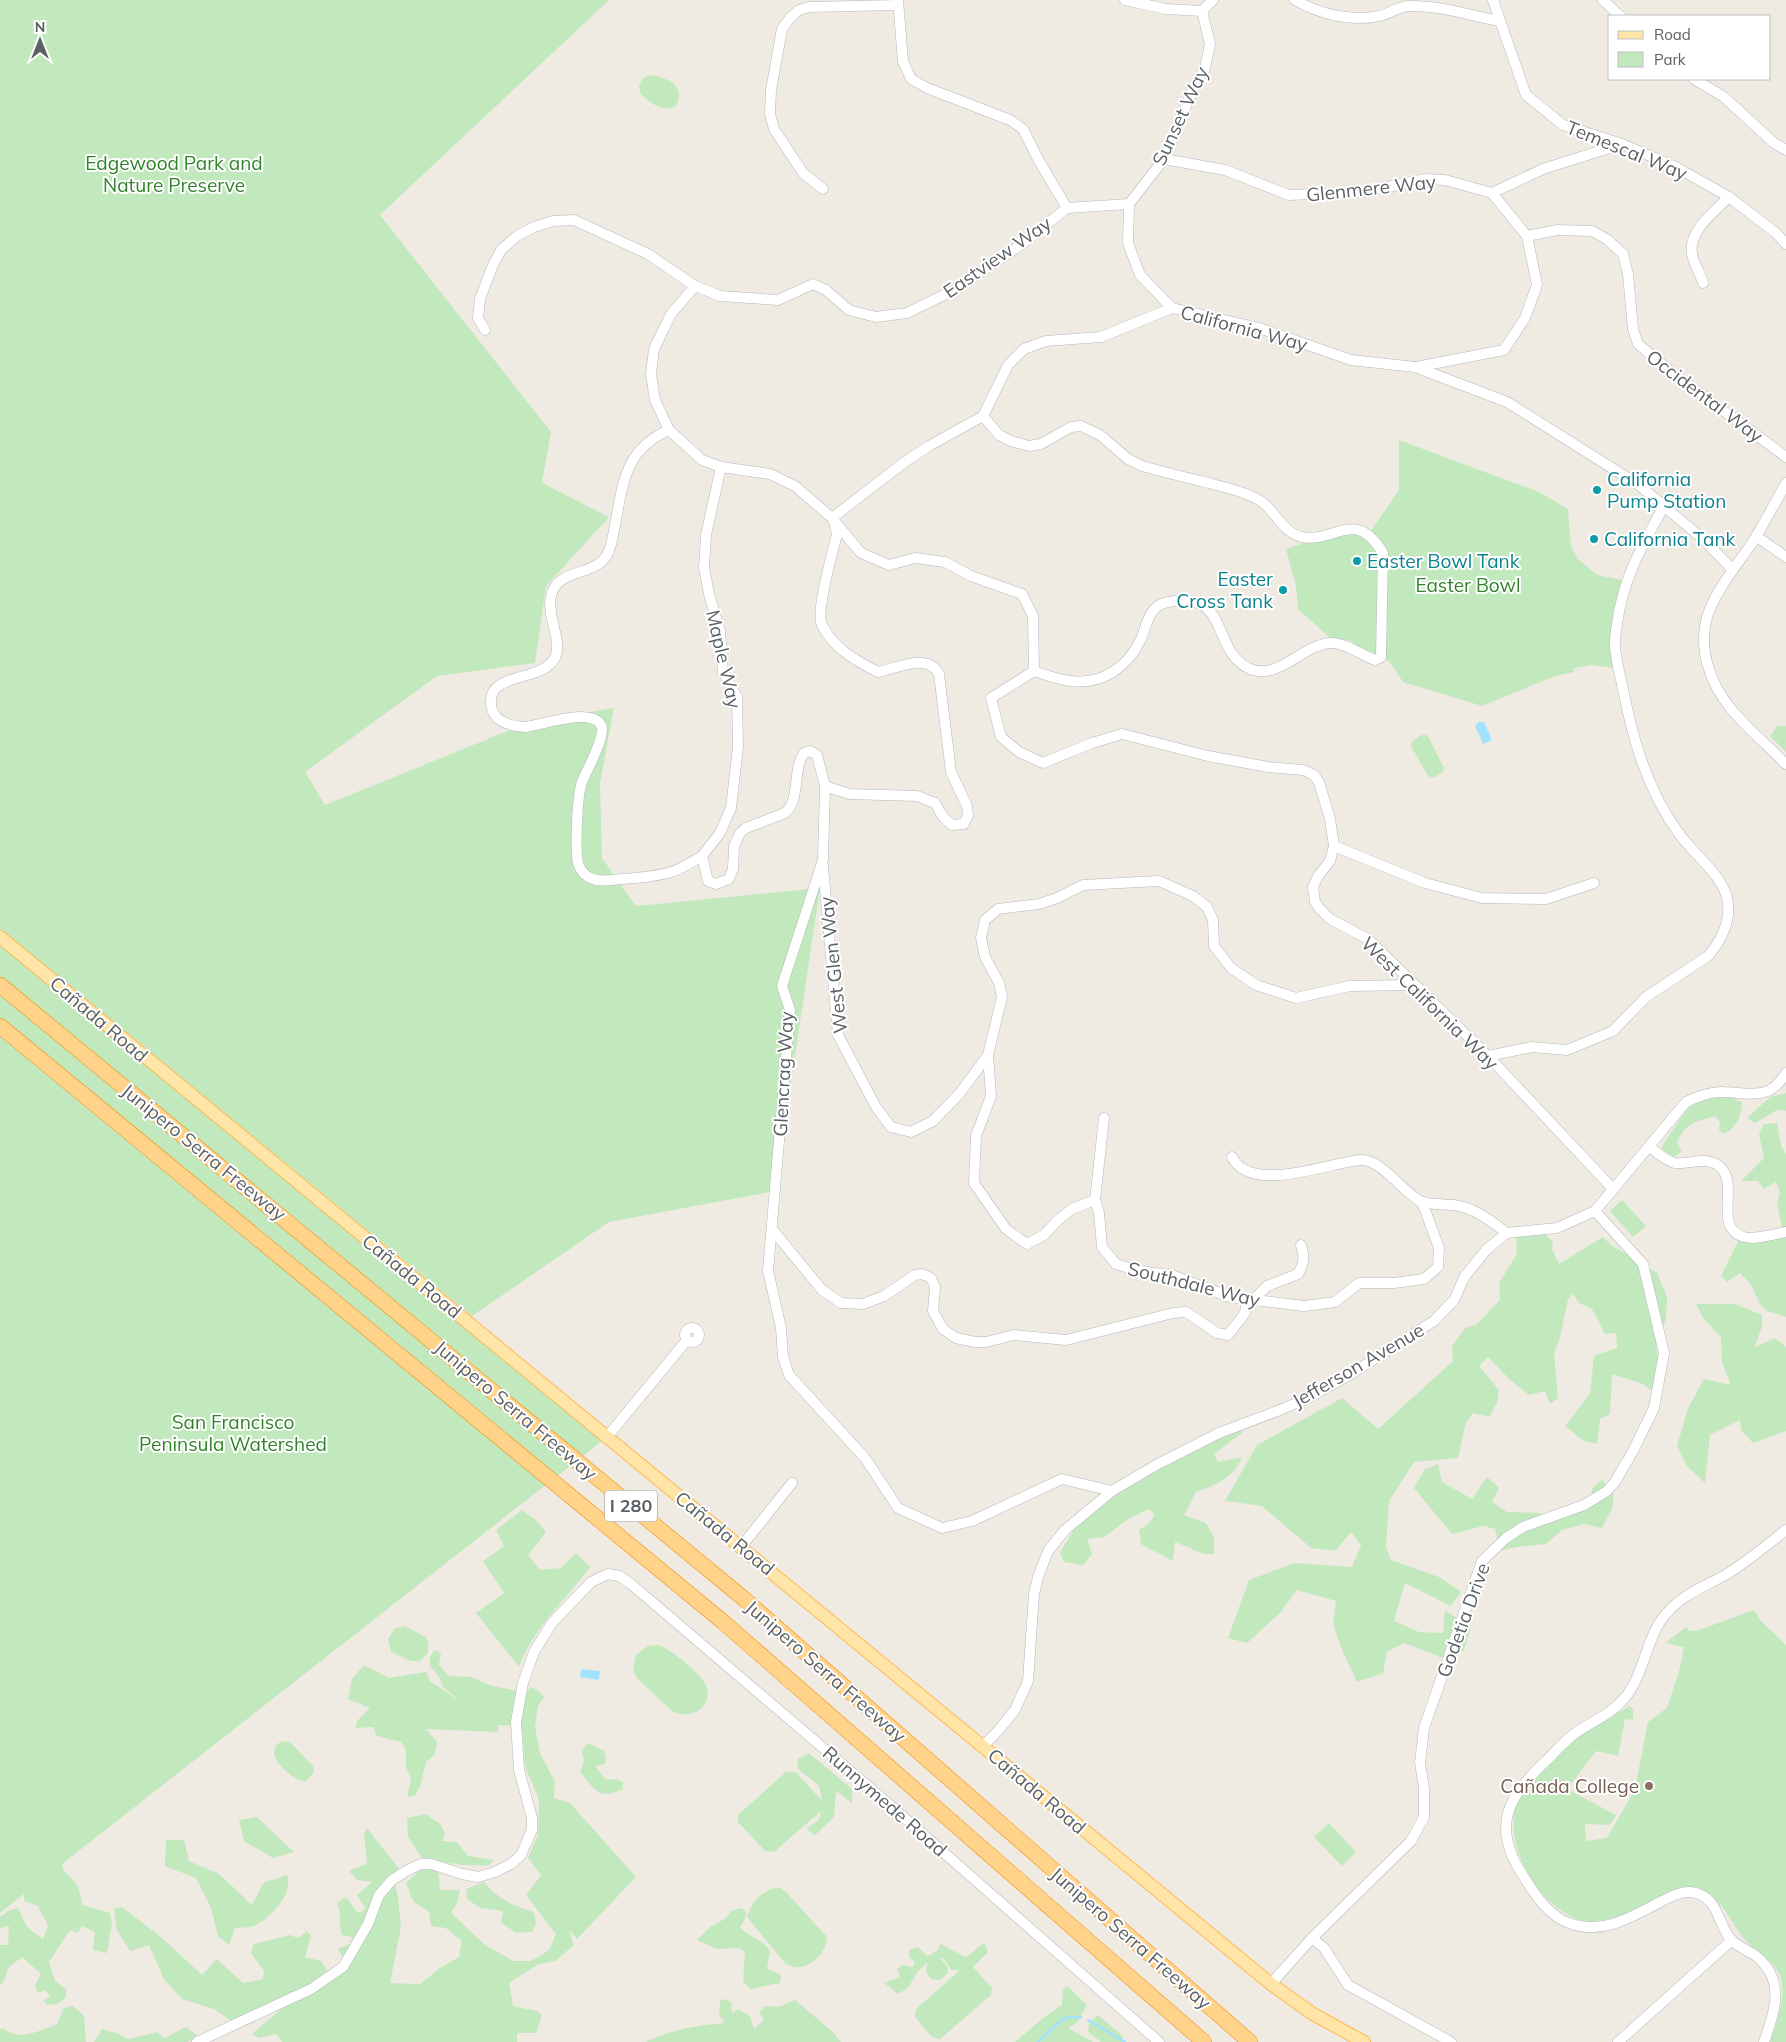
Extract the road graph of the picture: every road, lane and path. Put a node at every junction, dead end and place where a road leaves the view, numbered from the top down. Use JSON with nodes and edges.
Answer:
{"nodes":[{"id":1,"x":1125,"y":0,"type":"edge"},
{"id":2,"x":1213,"y":0,"type":"edge"},
{"id":3,"x":1295,"y":0,"type":"edge"},
{"id":4,"x":1493,"y":0,"type":"edge"},
{"id":5,"x":1603,"y":0,"type":"edge"},
{"id":6,"x":898,"y":2,"type":"edge"},
{"id":7,"x":1202,"y":11,"type":"junction"},
{"id":8,"x":1619,"y":15,"type":"edge"},
{"id":9,"x":1498,"y":21,"type":"junction"},
{"id":10,"x":1696,"y":80,"type":"edge"},
{"id":11,"x":1622,"y":144,"type":"junction"},
{"id":12,"x":1786,"y":150,"type":"edge"},
{"id":13,"x":1164,"y":159,"type":"junction"},
{"id":14,"x":823,"y":189,"type":"dead end"},
{"id":15,"x":1492,"y":193,"type":"junction"},
{"id":16,"x":1728,"y":197,"type":"junction"},
{"id":17,"x":1129,"y":204,"type":"junction"},
{"id":18,"x":1067,"y":208,"type":"junction"},
{"id":19,"x":1527,"y":236,"type":"junction"},
{"id":20,"x":1786,"y":244,"type":"edge"},
{"id":21,"x":1703,"y":282,"type":"dead end"},
{"id":22,"x":695,"y":286,"type":"junction"},
{"id":23,"x":1172,"y":308,"type":"junction"},
{"id":24,"x":485,"y":330,"type":"dead end"},
{"id":25,"x":1415,"y":368,"type":"junction"},
{"id":26,"x":982,"y":416,"type":"junction"},
{"id":27,"x":669,"y":430,"type":"junction"},
{"id":28,"x":1786,"y":458,"type":"edge"},
{"id":29,"x":721,"y":467,"type":"junction"},
{"id":30,"x":1786,"y":483,"type":"edge"},
{"id":31,"x":1664,"y":506,"type":"junction"},
{"id":32,"x":832,"y":518,"type":"junction"},
{"id":33,"x":1756,"y":536,"type":"junction"},
{"id":34,"x":1786,"y":557,"type":"edge"},
{"id":35,"x":1733,"y":570,"type":"junction"},
{"id":36,"x":1034,"y":671,"type":"junction"},
{"id":37,"x":1786,"y":764,"type":"edge"},
{"id":38,"x":825,"y":786,"type":"junction"},
{"id":39,"x":1334,"y":846,"type":"junction"},
{"id":40,"x":702,"y":856,"type":"junction"},
{"id":41,"x":823,"y":860,"type":"junction"},
{"id":42,"x":1594,"y":883,"type":"dead end"},
{"id":43,"x":0,"y":937,"type":"edge"},
{"id":44,"x":0,"y":985,"type":"edge"},
{"id":45,"x":1414,"y":985,"type":"junction"},
{"id":46,"x":0,"y":1026,"type":"edge"},
{"id":47,"x":988,"y":1054,"type":"junction"},
{"id":48,"x":1488,"y":1056,"type":"junction"},
{"id":49,"x":1786,"y":1073,"type":"edge"},
{"id":50,"x":1104,"y":1118,"type":"dead end"},
{"id":51,"x":1650,"y":1147,"type":"junction"},
{"id":52,"x":1232,"y":1157,"type":"dead end"},
{"id":53,"x":1613,"y":1189,"type":"junction"},
{"id":54,"x":1095,"y":1200,"type":"junction"},
{"id":55,"x":1422,"y":1202,"type":"junction"},
{"id":56,"x":1595,"y":1211,"type":"junction"},
{"id":57,"x":772,"y":1230,"type":"junction"},
{"id":58,"x":1786,"y":1232,"type":"edge"},
{"id":59,"x":1507,"y":1233,"type":"junction"},
{"id":60,"x":1301,"y":1246,"type":"dead end"},
{"id":61,"x":1250,"y":1300,"type":"junction"},
{"id":62,"x":686,"y":1340,"type":"dead end"},
{"id":63,"x":607,"y":1437,"type":"junction"},
{"id":64,"x":792,"y":1482,"type":"dead end"},
{"id":65,"x":1112,"y":1491,"type":"junction"},
{"id":66,"x":1786,"y":1530,"type":"edge"},
{"id":67,"x":741,"y":1547,"type":"junction"},
{"id":68,"x":983,"y":1746,"type":"junction"},
{"id":69,"x":1312,"y":1938,"type":"junction"},
{"id":70,"x":1732,"y":1940,"type":"junction"},
{"id":71,"x":1271,"y":1984,"type":"junction"},
{"id":72,"x":197,"y":2042,"type":"edge"},
{"id":73,"x":1158,"y":2042,"type":"edge"},
{"id":74,"x":1204,"y":2042,"type":"edge"},
{"id":75,"x":1250,"y":2042,"type":"edge"},
{"id":76,"x":1364,"y":2042,"type":"edge"},
{"id":77,"x":1451,"y":2042,"type":"edge"},
{"id":78,"x":1618,"y":2042,"type":"edge"},
{"id":79,"x":1764,"y":2042,"type":"edge"}],
"edges":[{"from":1,"to":7,"type":"street"},
{"from":2,"to":7,"type":"street"},
{"from":3,"to":9,"type":"street"},
{"from":4,"to":9,"type":"street","name":"Temescal Way"},
{"from":5,"to":8,"type":"street"},
{"from":6,"to":14,"type":"street"},
{"from":6,"to":18,"type":"street"},
{"from":7,"to":13,"type":"street","name":"Sunset Way"},
{"from":9,"to":11,"type":"street","name":"Temescal Way"},
{"from":10,"to":12,"type":"street"},
{"from":11,"to":15,"type":"street"},
{"from":11,"to":16,"type":"street","name":"Temescal Way"},
{"from":13,"to":15,"type":"street","name":"Glenmere Way"},
{"from":13,"to":17,"type":"street","name":"Sunset Way"},
{"from":15,"to":19,"type":"street"},
{"from":16,"to":20,"type":"street","name":"Temescal Way"},
{"from":16,"to":21,"type":"street"},
{"from":17,"to":18,"type":"street"},
{"from":17,"to":23,"type":"street"},
{"from":18,"to":22,"type":"street","name":"Eastview Way"},
{"from":19,"to":25,"type":"street"},
{"from":19,"to":28,"type":"street","name":"Occidental Way"},
{"from":22,"to":24,"type":"street"},
{"from":22,"to":27,"type":"street"},
{"from":23,"to":25,"type":"street","name":"California Way"},
{"from":23,"to":26,"type":"street","name":"California Way"},
{"from":25,"to":31,"type":"street","name":"California Way"},
{"from":26,"to":32,"type":"street"},
{"from":26,"to":36,"type":"street"},
{"from":27,"to":29,"type":"street"},
{"from":27,"to":40,"type":"street"},
{"from":29,"to":32,"type":"street"},
{"from":29,"to":40,"type":"street","name":"Maple Way"},
{"from":30,"to":33,"type":"street"},
{"from":31,"to":35,"type":"street","name":"California Way"},
{"from":31,"to":48,"type":"street"},
{"from":32,"to":36,"type":"street"},
{"from":32,"to":38,"type":"street"},
{"from":33,"to":34,"type":"street"},
{"from":33,"to":35,"type":"street"},
{"from":35,"to":37,"type":"street"},
{"from":36,"to":39,"type":"street"},
{"from":38,"to":40,"type":"street"},
{"from":38,"to":41,"type":"street","name":"Glencrag Way"},
{"from":39,"to":42,"type":"street"},
{"from":39,"to":45,"type":"street","name":"West California Way"},
{"from":41,"to":47,"type":"street","name":"West Glen Way"},
{"from":41,"to":57,"type":"street","name":"Glencrag Way"},
{"from":43,"to":63,"type":"main road","name":"Cañada Road"},
{"from":44,"to":75,"type":"highway","name":"Junipero Serra Freeway","number":"I 280"},
{"from":45,"to":47,"type":"street","name":"West Glen Way"},
{"from":45,"to":48,"type":"street","name":"West California Way"},
{"from":46,"to":74,"type":"highway","name":"Junipero Serra Freeway","number":"I 280"},
{"from":47,"to":54,"type":"street"},
{"from":48,"to":53,"type":"street","name":"West California Way"},
{"from":49,"to":51,"type":"street"},
{"from":50,"to":54,"type":"street","name":"Southdale Way"},
{"from":51,"to":53,"type":"street"},
{"from":51,"to":58,"type":"street"},
{"from":52,"to":55,"type":"street"},
{"from":53,"to":56,"type":"street"},
{"from":54,"to":61,"type":"street","name":"Southdale Way"},
{"from":55,"to":59,"type":"street"},
{"from":55,"to":61,"type":"street","name":"Southdale Way"},
{"from":56,"to":59,"type":"street"},
{"from":56,"to":69,"type":"street","name":"Godetia Drive"},
{"from":57,"to":61,"type":"street"},
{"from":57,"to":65,"type":"street","name":"Glencrag Way"},
{"from":59,"to":65,"type":"street","name":"Jefferson Avenue"},
{"from":60,"to":61,"type":"street"},
{"from":62,"to":63,"type":"street"},
{"from":63,"to":67,"type":"main road","name":"Cañada Road"},
{"from":64,"to":67,"type":"street"},
{"from":65,"to":68,"type":"street","name":"Jefferson Avenue"},
{"from":66,"to":70,"type":"street"},
{"from":67,"to":68,"type":"main road","name":"Cañada Road"},
{"from":68,"to":71,"type":"main road","name":"Cañada Road"},
{"from":69,"to":71,"type":"street","name":"Godetia Drive"},
{"from":69,"to":77,"type":"street"},
{"from":70,"to":78,"type":"street"},
{"from":70,"to":79,"type":"street"},
{"from":71,"to":76,"type":"main road","name":"Cañada Road"},
{"from":72,"to":73,"type":"street","name":"Runnymede Road"}]}
